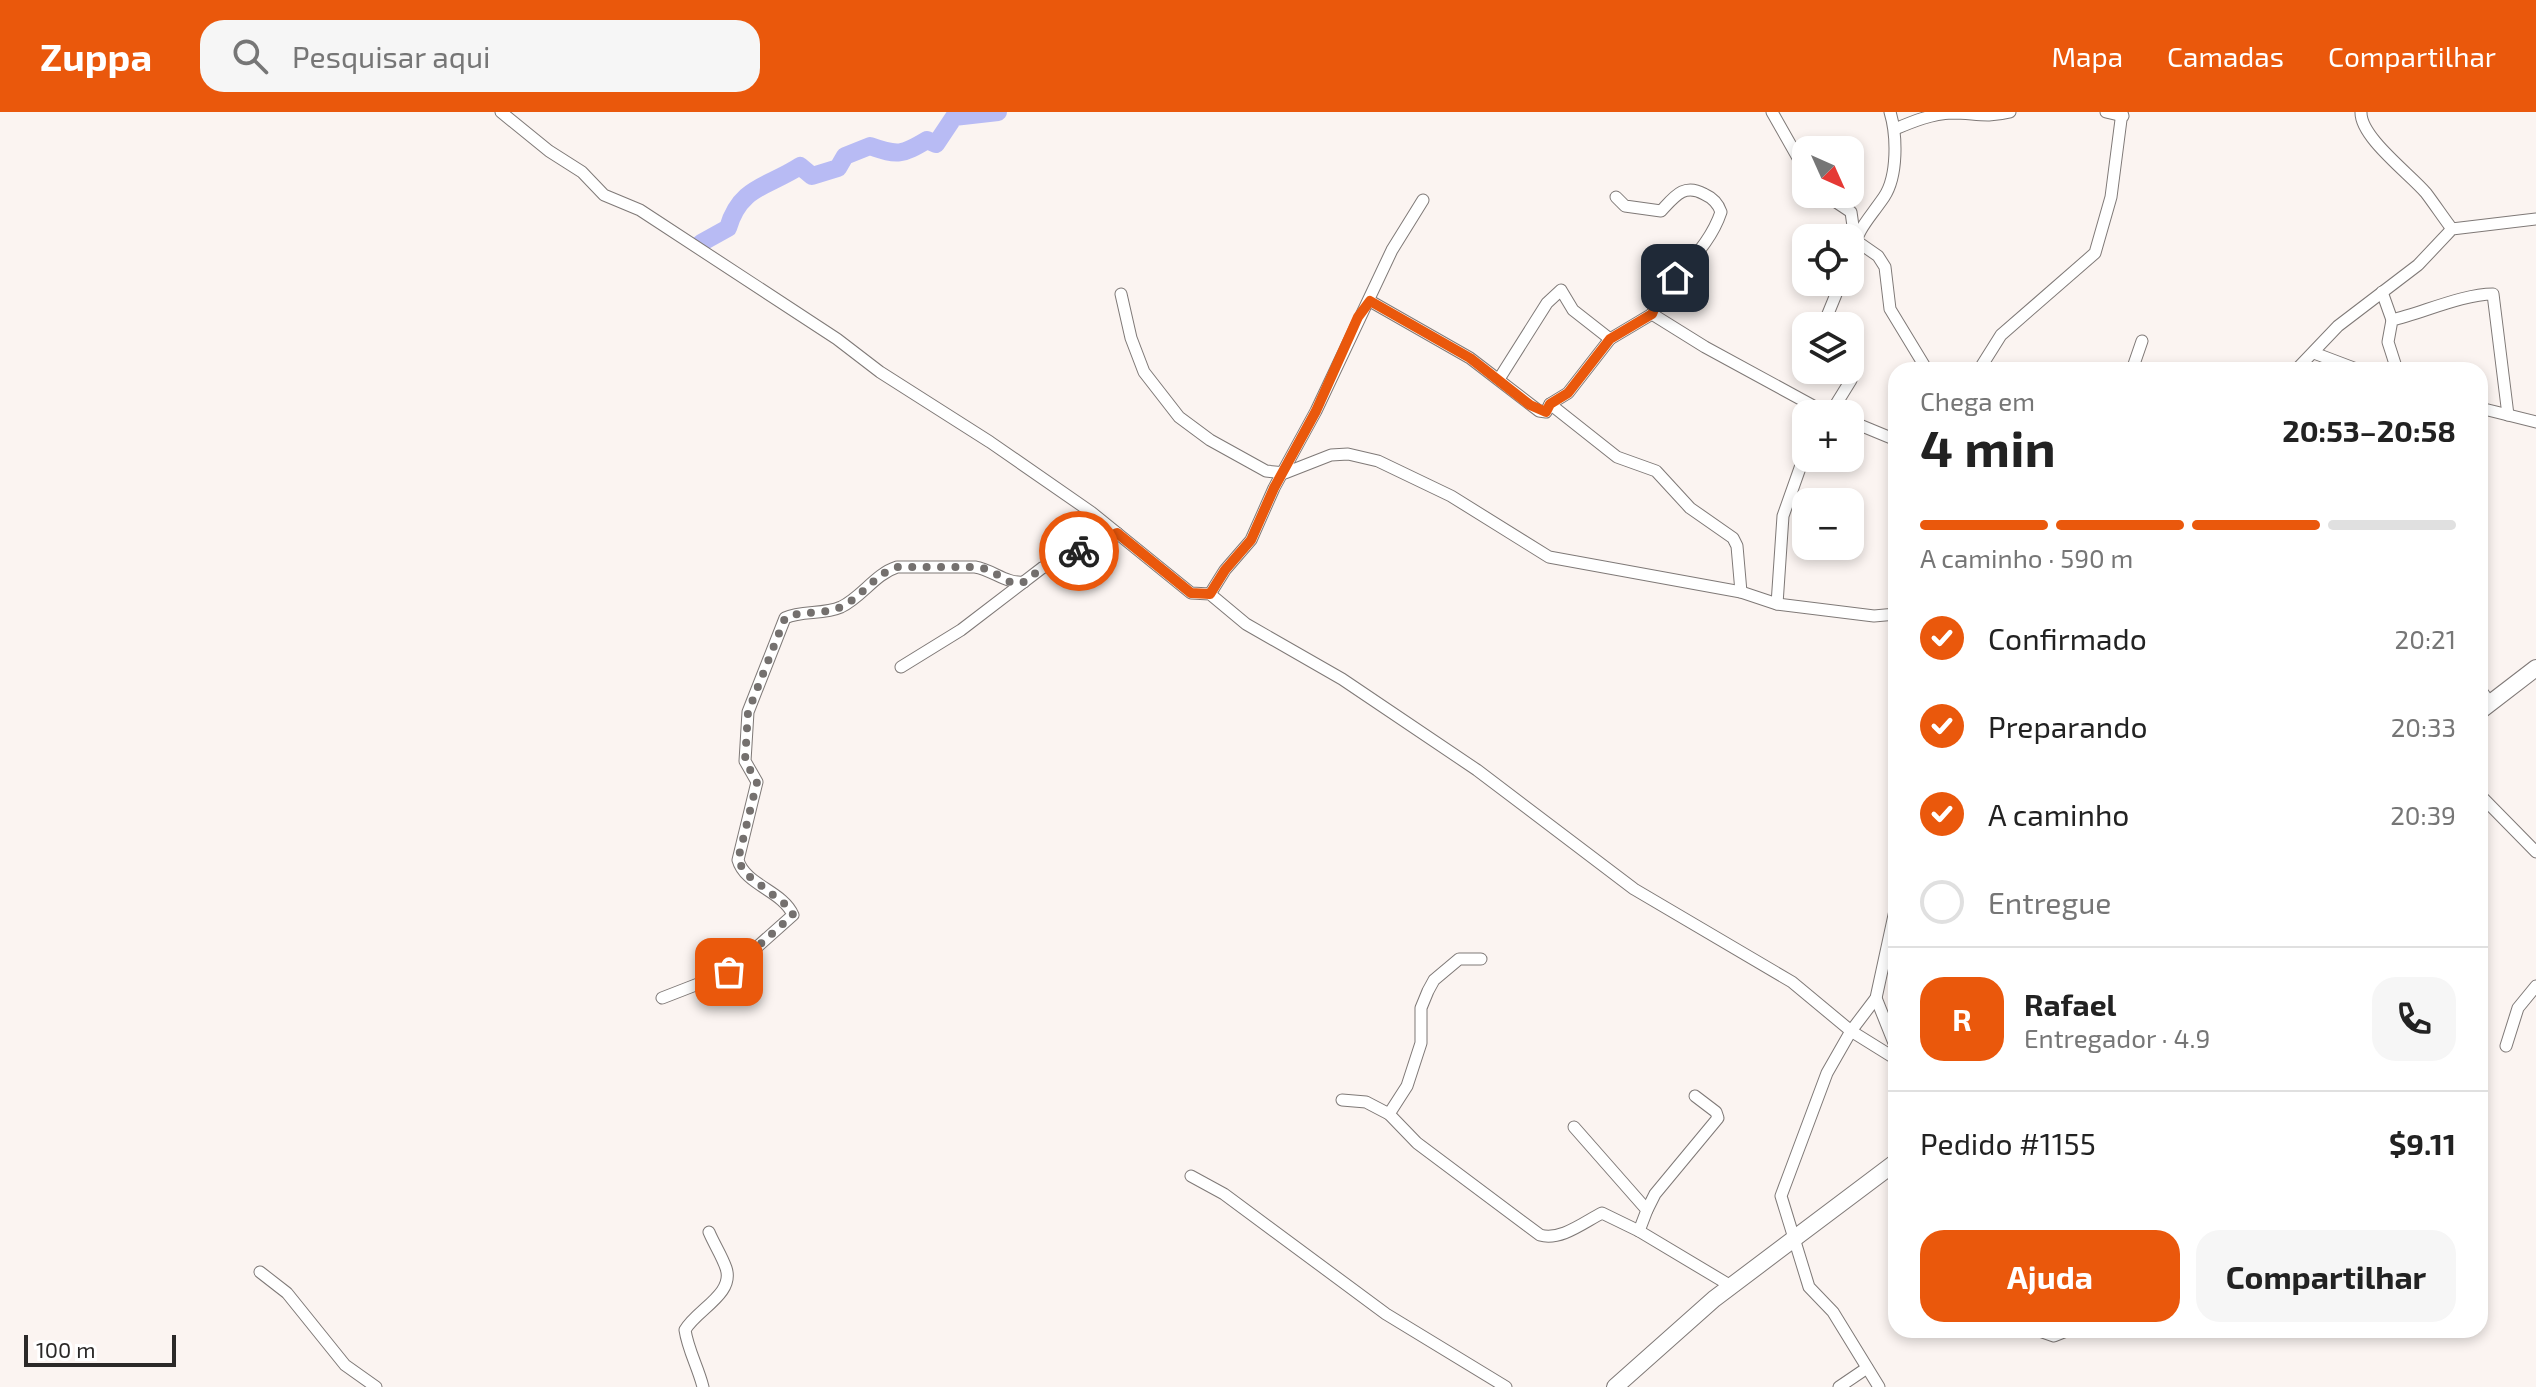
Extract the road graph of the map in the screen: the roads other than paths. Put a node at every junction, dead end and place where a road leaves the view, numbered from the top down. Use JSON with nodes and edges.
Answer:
{"nodes":[{"id":1,"x":501,"y":112,"type":"edge"},
{"id":2,"x":1772,"y":112,"type":"edge"},
{"id":3,"x":1890,"y":112,"type":"edge"},
{"id":4,"x":2010,"y":112,"type":"edge"},
{"id":5,"x":2106,"y":112,"type":"edge"},
{"id":6,"x":2361,"y":112,"type":"edge"},
{"id":7,"x":2124,"y":113,"type":"edge"},
{"id":8,"x":1895,"y":129,"type":"junction"},
{"id":9,"x":1792,"y":147,"type":"edge"},
{"id":10,"x":1616,"y":197,"type":"dead end"},
{"id":11,"x":1423,"y":200,"type":"dead end"},
{"id":12,"x":2536,"y":219,"type":"edge"},
{"id":13,"x":1861,"y":224,"type":"edge"},
{"id":14,"x":2452,"y":229,"type":"junction"},
{"id":15,"x":1864,"y":246,"type":"edge"},
{"id":16,"x":2382,"y":292,"type":"junction"},
{"id":17,"x":1121,"y":294,"type":"dead end"},
{"id":18,"x":1370,"y":301,"type":"junction"},
{"id":19,"x":1652,"y":314,"type":"junction"},
{"id":20,"x":2392,"y":320,"type":"junction"},
{"id":21,"x":1610,"y":339,"type":"junction"},
{"id":22,"x":2142,"y":341,"type":"dead end"},
{"id":23,"x":2314,"y":353,"type":"junction"},
{"id":24,"x":1922,"y":362,"type":"edge"},
{"id":25,"x":1984,"y":362,"type":"edge"},
{"id":26,"x":2135,"y":362,"type":"edge"},
{"id":27,"x":2304,"y":362,"type":"edge"},
{"id":28,"x":2338,"y":362,"type":"edge"},
{"id":29,"x":2394,"y":362,"type":"edge"},
{"id":30,"x":1499,"y":379,"type":"junction"},
{"id":31,"x":1803,"y":400,"type":"edge"},
{"id":32,"x":1550,"y":404,"type":"junction"},
{"id":33,"x":2488,"y":410,"type":"edge"},
{"id":34,"x":2508,"y":415,"type":"junction"},
{"id":35,"x":2536,"y":422,"type":"edge"},
{"id":36,"x":1864,"y":427,"type":"edge"},
{"id":37,"x":1888,"y":437,"type":"edge"},
{"id":38,"x":1799,"y":472,"type":"edge"},
{"id":39,"x":1285,"y":473,"type":"junction"},
{"id":40,"x":1117,"y":533,"type":"junction"},
{"id":41,"x":1024,"y":582,"type":"junction"},
{"id":42,"x":1741,"y":592,"type":"junction"},
{"id":43,"x":1210,"y":594,"type":"junction"},
{"id":44,"x":1777,"y":604,"type":"junction"},
{"id":45,"x":1888,"y":615,"type":"edge"},
{"id":46,"x":901,"y":667,"type":"dead end"},
{"id":47,"x":2536,"y":668,"type":"edge"},
{"id":48,"x":2488,"y":698,"type":"edge"},
{"id":49,"x":2488,"y":802,"type":"edge"},
{"id":50,"x":2536,"y":852,"type":"edge"},
{"id":51,"x":1888,"y":943,"type":"edge"},
{"id":52,"x":1481,"y":959,"type":"dead end"},
{"id":53,"x":2536,"y":986,"type":"edge"},
{"id":54,"x":662,"y":998,"type":"dead end"},
{"id":55,"x":1876,"y":998,"type":"junction"},
{"id":56,"x":1888,"y":1028,"type":"edge"},
{"id":57,"x":1851,"y":1031,"type":"junction"},
{"id":58,"x":2506,"y":1046,"type":"dead end"},
{"id":59,"x":1888,"y":1054,"type":"edge"},
{"id":60,"x":1695,"y":1096,"type":"dead end"},
{"id":61,"x":1342,"y":1100,"type":"dead end"},
{"id":62,"x":1389,"y":1114,"type":"junction"},
{"id":63,"x":1574,"y":1127,"type":"dead end"},
{"id":64,"x":1888,"y":1170,"type":"edge"},
{"id":65,"x":1191,"y":1176,"type":"dead end"},
{"id":66,"x":1647,"y":1210,"type":"junction"},
{"id":67,"x":1639,"y":1231,"type":"junction"},
{"id":68,"x":709,"y":1232,"type":"dead end"},
{"id":69,"x":1794,"y":1240,"type":"junction"},
{"id":70,"x":260,"y":1272,"type":"dead end"},
{"id":71,"x":1731,"y":1286,"type":"junction"},
{"id":72,"x":1867,"y":1368,"type":"junction"},
{"id":73,"x":376,"y":1387,"type":"edge"},
{"id":74,"x":703,"y":1387,"type":"edge"},
{"id":75,"x":1506,"y":1387,"type":"edge"},
{"id":76,"x":1615,"y":1387,"type":"edge"},
{"id":77,"x":1839,"y":1387,"type":"edge"},
{"id":78,"x":1879,"y":1387,"type":"edge"}],
"edges":[{"from":1,"to":40,"type":"street"},
{"from":2,"to":9,"type":"street"},
{"from":3,"to":8,"type":"street"},
{"from":4,"to":8,"type":"street"},
{"from":5,"to":7,"type":"street"},
{"from":6,"to":14,"type":"street"},
{"from":7,"to":25,"type":"street"},
{"from":8,"to":13,"type":"street"},
{"from":10,"to":19,"type":"street"},
{"from":11,"to":18,"type":"street"},
{"from":12,"to":14,"type":"street"},
{"from":14,"to":16,"type":"street"},
{"from":15,"to":24,"type":"street"},
{"from":16,"to":20,"type":"street"},
{"from":16,"to":23,"type":"street"},
{"from":17,"to":39,"type":"street"},
{"from":18,"to":30,"type":"street"},
{"from":18,"to":39,"type":"street"},
{"from":19,"to":21,"type":"street"},
{"from":19,"to":31,"type":"street"},
{"from":20,"to":29,"type":"street"},
{"from":20,"to":34,"type":"street"},
{"from":21,"to":30,"type":"street"},
{"from":21,"to":32,"type":"street"},
{"from":22,"to":26,"type":"street"},
{"from":23,"to":27,"type":"street"},
{"from":23,"to":28,"type":"street"},
{"from":30,"to":32,"type":"street"},
{"from":32,"to":42,"type":"street"},
{"from":33,"to":34,"type":"street"},
{"from":34,"to":35,"type":"street"},
{"from":36,"to":37,"type":"street"},
{"from":38,"to":44,"type":"street"},
{"from":39,"to":42,"type":"street"},
{"from":39,"to":43,"type":"street"},
{"from":40,"to":41,"type":"street"},
{"from":40,"to":43,"type":"street"},
{"from":41,"to":46,"type":"street"},
{"from":41,"to":54,"type":"street"},
{"from":42,"to":44,"type":"street"},
{"from":43,"to":57,"type":"street"},
{"from":44,"to":45,"type":"street"},
{"from":47,"to":48,"type":"street"},
{"from":49,"to":50,"type":"street"},
{"from":51,"to":55,"type":"street"},
{"from":52,"to":62,"type":"street"},
{"from":53,"to":58,"type":"street"},
{"from":55,"to":56,"type":"street"},
{"from":55,"to":57,"type":"street"},
{"from":57,"to":59,"type":"street"},
{"from":57,"to":69,"type":"street"},
{"from":60,"to":66,"type":"street"},
{"from":61,"to":62,"type":"street"},
{"from":62,"to":67,"type":"street"},
{"from":63,"to":66,"type":"street"},
{"from":64,"to":69,"type":"street"},
{"from":65,"to":75,"type":"street"},
{"from":66,"to":67,"type":"street"},
{"from":67,"to":71,"type":"street"},
{"from":68,"to":74,"type":"street"},
{"from":69,"to":71,"type":"street"},
{"from":69,"to":72,"type":"street"},
{"from":70,"to":73,"type":"street"},
{"from":71,"to":76,"type":"street"},
{"from":72,"to":77,"type":"street"},
{"from":72,"to":78,"type":"street"}]}
